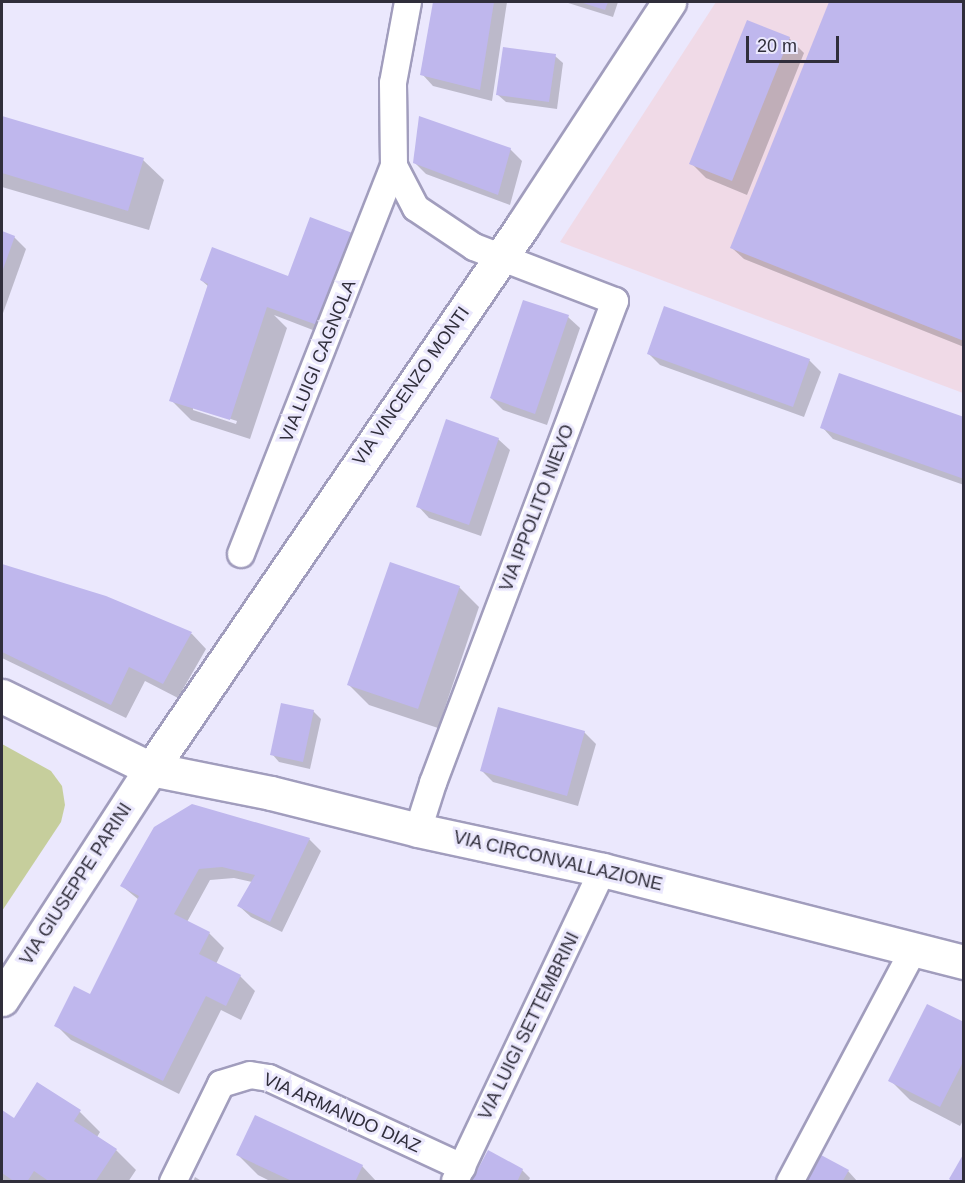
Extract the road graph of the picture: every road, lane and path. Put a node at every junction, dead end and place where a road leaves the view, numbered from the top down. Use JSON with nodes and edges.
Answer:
{"nodes":[{"id":1,"x":408,"y":2,"type":"edge"},
{"id":2,"x":669,"y":2,"type":"edge"},
{"id":3,"x":394,"y":166,"type":"junction"},
{"id":4,"x":501,"y":256,"type":"junction"},
{"id":5,"x":241,"y":554,"type":"dead end"},
{"id":6,"x":2,"y":696,"type":"edge"},
{"id":7,"x":151,"y":769,"type":"junction"},
{"id":8,"x":417,"y":830,"type":"junction"},
{"id":9,"x":603,"y":870,"type":"junction"},
{"id":10,"x":914,"y":949,"type":"junction"},
{"id":11,"x":963,"y":962,"type":"edge"},
{"id":12,"x":2,"y":999,"type":"edge"},
{"id":13,"x":458,"y":1174,"type":"edge"},
{"id":14,"x":173,"y":1182,"type":"edge"},
{"id":15,"x":790,"y":1182,"type":"edge"}],
"edges":[{"from":1,"to":3,"type":"street","name":"VIA LUIGI CAGNOLA"},
{"from":2,"to":4,"type":"street","name":"VIA VINCENZO MONTI"},
{"from":3,"to":4,"type":"street","name":"VIA LUIGI CAGNOLA"},
{"from":3,"to":5,"type":"street","name":"VIA LUIGI CAGNOLA"},
{"from":4,"to":7,"type":"street","name":"VIA VINCENZO MONTI"},
{"from":4,"to":8,"type":"street","name":"VIA IPPOLITO NIEVO"},
{"from":6,"to":7,"type":"street","name":"VIA CIRCONVALLAZIONE"},
{"from":7,"to":8,"type":"street","name":"VIA CIRCONVALLAZIONE"},
{"from":7,"to":12,"type":"street","name":"VIA GIUSEPPE PARINI"},
{"from":8,"to":9,"type":"street","name":"VIA CIRCONVALLAZIONE"},
{"from":9,"to":10,"type":"street","name":"VIA CIRCONVALLAZIONE"},
{"from":9,"to":13,"type":"street","name":"VIA LUIGI SETTEMBRINI"},
{"from":10,"to":11,"type":"street","name":"VIA CIRCONVALLAZIONE"},
{"from":10,"to":15,"type":"street"},
{"from":13,"to":14,"type":"street","name":"VIA ARMANDO DIAZ"}]}
